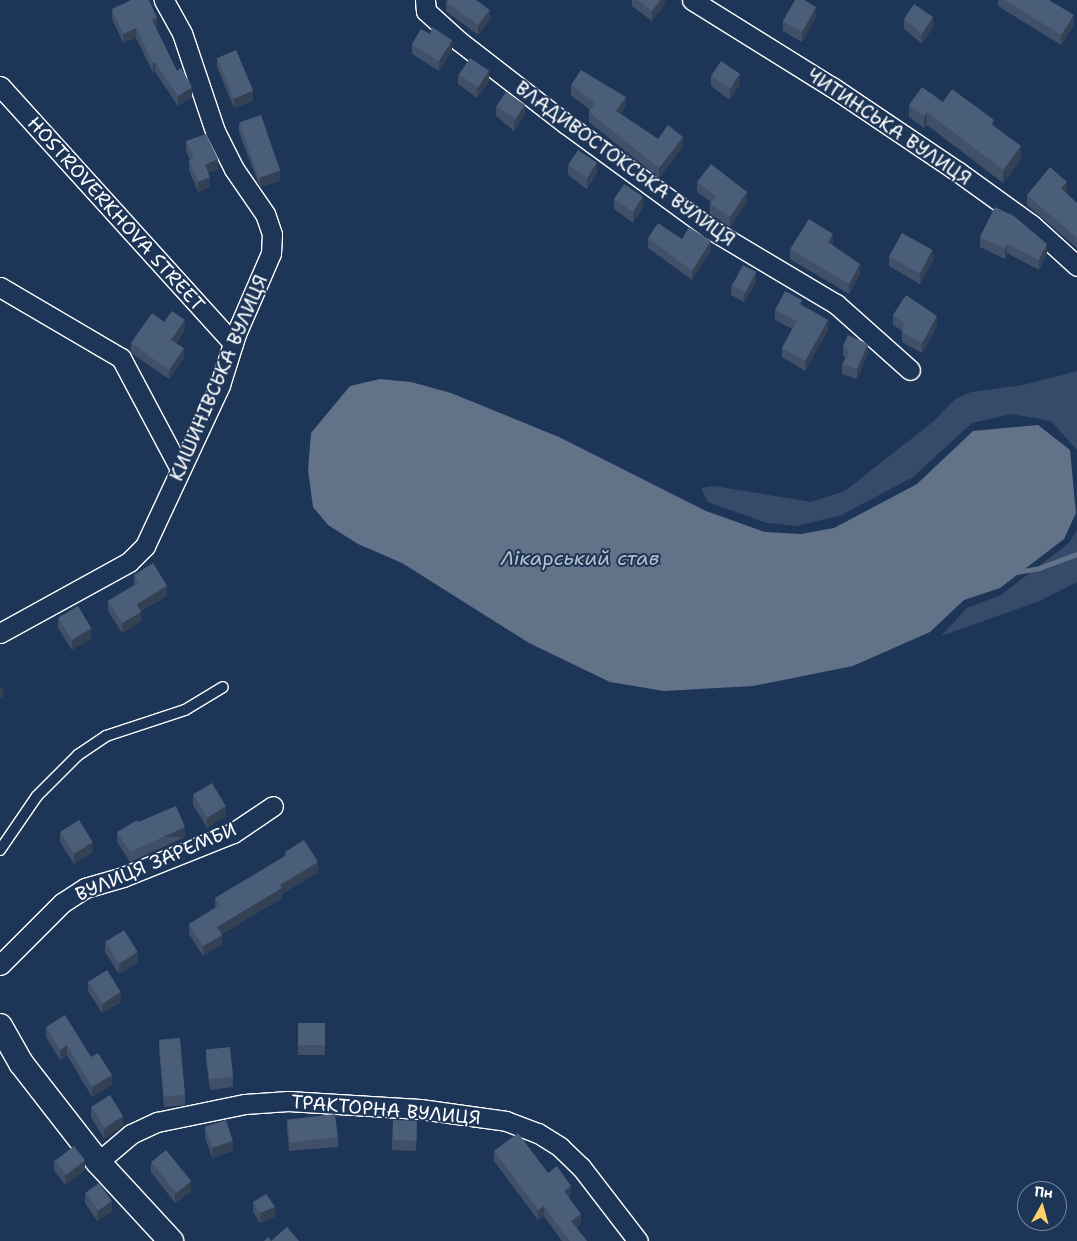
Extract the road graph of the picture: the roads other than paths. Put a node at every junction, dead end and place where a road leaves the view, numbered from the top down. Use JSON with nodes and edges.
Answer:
{"nodes":[{"id":1,"x":164,"y":0,"type":"edge"},
{"id":2,"x":425,"y":0,"type":"edge"},
{"id":3,"x":692,"y":0,"type":"edge"},
{"id":4,"x":0,"y":86,"type":"edge"},
{"id":5,"x":1077,"y":266,"type":"edge"},
{"id":6,"x":0,"y":287,"type":"edge"},
{"id":7,"x":233,"y":343,"type":"junction"},
{"id":8,"x":910,"y":370,"type":"dead end"},
{"id":9,"x":180,"y":469,"type":"junction"},
{"id":10,"x":0,"y":633,"type":"edge"},
{"id":11,"x":223,"y":687,"type":"dead end"},
{"id":12,"x":273,"y":806,"type":"dead end"},
{"id":13,"x":0,"y":850,"type":"edge"},
{"id":14,"x":0,"y":965,"type":"edge"},
{"id":15,"x":0,"y":1026,"type":"edge"},
{"id":16,"x":98,"y":1162,"type":"junction"},
{"id":17,"x":171,"y":1241,"type":"edge"},
{"id":18,"x":638,"y":1241,"type":"edge"}],
"edges":[{"from":1,"to":7,"type":"street","name":"КИШИНІВСЬКА ВУЛИЦЯ"},
{"from":2,"to":8,"type":"street","name":"ВЛАДИВОСТОКСЬКА ВУЛИЦЯ"},
{"from":3,"to":5,"type":"street","name":"ЧИТИНСЬКА ВУЛИЦЯ"},
{"from":4,"to":7,"type":"street","name":"HOSTROVERKHOVA STREET"},
{"from":6,"to":9,"type":"street"},
{"from":7,"to":9,"type":"street","name":"КИШИНІВСЬКА ВУЛИЦЯ"},
{"from":9,"to":10,"type":"street","name":"КИШИНІВСЬКА ВУЛИЦЯ"},
{"from":11,"to":13,"type":"lane"},
{"from":12,"to":14,"type":"street","name":"ВУЛИЦЯ ЗАРЕМБИ"},
{"from":15,"to":16,"type":"street"},
{"from":16,"to":17,"type":"street"},
{"from":16,"to":18,"type":"street","name":"ТРАКТОРНА ВУЛИЦЯ"}]}
